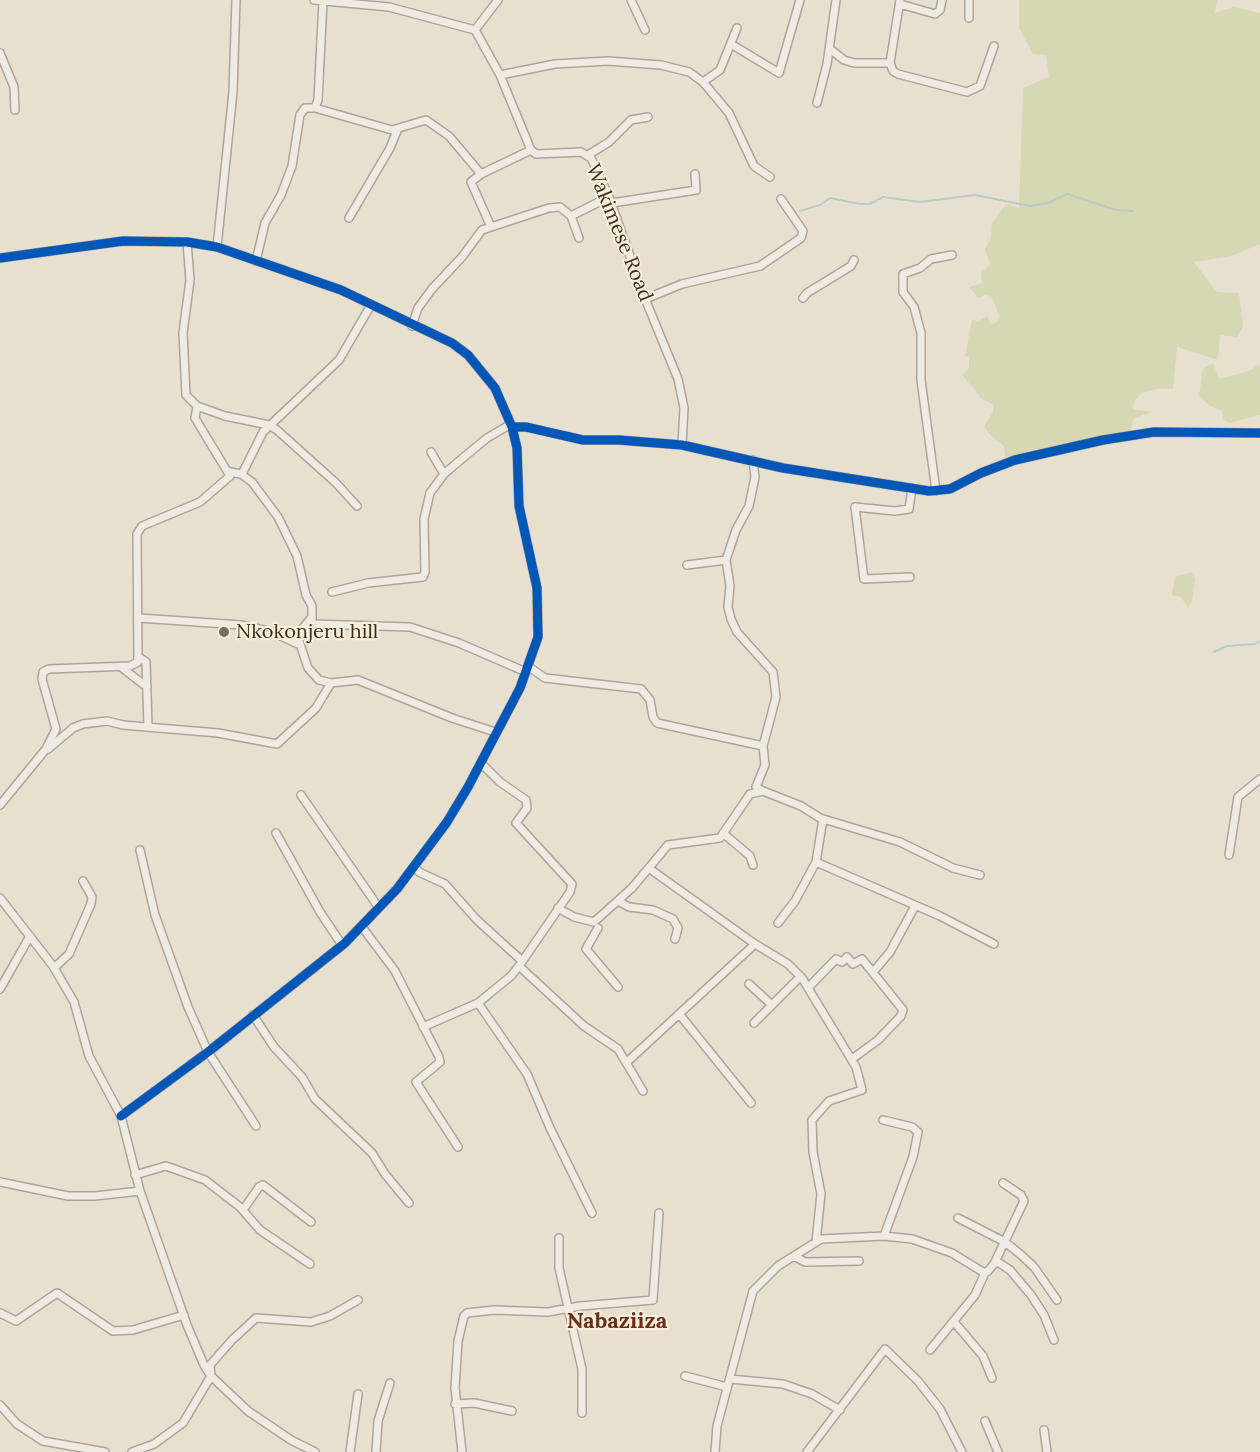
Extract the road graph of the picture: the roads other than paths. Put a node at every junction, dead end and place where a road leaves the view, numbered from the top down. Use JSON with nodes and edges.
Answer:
{"nodes":[{"id":1,"x":236,"y":0,"type":"edge"},
{"id":2,"x":314,"y":0,"type":"edge"},
{"id":3,"x":498,"y":0,"type":"edge"},
{"id":4,"x":631,"y":0,"type":"edge"},
{"id":5,"x":800,"y":0,"type":"edge"},
{"id":6,"x":836,"y":0,"type":"edge"},
{"id":7,"x":942,"y":0,"type":"edge"},
{"id":8,"x":969,"y":0,"type":"edge"},
{"id":9,"x":323,"y":1,"type":"edge"},
{"id":10,"x":900,"y":2,"type":"edge"},
{"id":11,"x":969,"y":18,"type":"dead end"},
{"id":12,"x":737,"y":28,"type":"dead end"},
{"id":13,"x":475,"y":30,"type":"junction"},
{"id":14,"x":645,"y":30,"type":"dead end"},
{"id":15,"x":731,"y":44,"type":"junction"},
{"id":16,"x":994,"y":46,"type":"dead end"},
{"id":17,"x":830,"y":49,"type":"junction"},
{"id":18,"x":0,"y":52,"type":"edge"},
{"id":19,"x":890,"y":63,"type":"junction"},
{"id":20,"x":500,"y":75,"type":"junction"},
{"id":21,"x":703,"y":82,"type":"junction"},
{"id":22,"x":817,"y":103,"type":"dead end"},
{"id":23,"x":315,"y":108,"type":"junction"},
{"id":24,"x":15,"y":110,"type":"dead end"},
{"id":25,"x":648,"y":117,"type":"dead end"},
{"id":26,"x":397,"y":130,"type":"junction"},
{"id":27,"x":531,"y":150,"type":"junction"},
{"id":28,"x":588,"y":155,"type":"junction"},
{"id":29,"x":481,"y":174,"type":"junction"},
{"id":30,"x":695,"y":174,"type":"dead end"},
{"id":31,"x":770,"y":177,"type":"dead end"},
{"id":32,"x":781,"y":199,"type":"dead end"},
{"id":33,"x":610,"y":200,"type":"junction"},
{"id":34,"x":571,"y":216,"type":"junction"},
{"id":35,"x":349,"y":218,"type":"dead end"},
{"id":36,"x":491,"y":227,"type":"junction"},
{"id":37,"x":579,"y":238,"type":"dead end"},
{"id":38,"x":187,"y":242,"type":"junction"},
{"id":39,"x":217,"y":247,"type":"junction"},
{"id":40,"x":952,"y":255,"type":"dead end"},
{"id":41,"x":0,"y":258,"type":"edge"},
{"id":42,"x":854,"y":260,"type":"dead end"},
{"id":43,"x":256,"y":261,"type":"junction"},
{"id":44,"x":803,"y":298,"type":"dead end"},
{"id":45,"x":645,"y":299,"type":"junction"},
{"id":46,"x":371,"y":305,"type":"junction"},
{"id":47,"x":412,"y":326,"type":"junction"},
{"id":48,"x":197,"y":406,"type":"junction"},
{"id":49,"x":269,"y":425,"type":"junction"},
{"id":50,"x":511,"y":425,"type":"junction"},
{"id":51,"x":1260,"y":433,"type":"edge"},
{"id":52,"x":682,"y":445,"type":"junction"},
{"id":53,"x":431,"y":452,"type":"dead end"},
{"id":54,"x":753,"y":460,"type":"junction"},
{"id":55,"x":230,"y":471,"type":"junction"},
{"id":56,"x":242,"y":474,"type":"junction"},
{"id":57,"x":444,"y":474,"type":"junction"},
{"id":58,"x":912,"y":488,"type":"junction"},
{"id":59,"x":936,"y":491,"type":"junction"},
{"id":60,"x":357,"y":506,"type":"dead end"},
{"id":61,"x":726,"y":560,"type":"junction"},
{"id":62,"x":687,"y":565,"type":"dead end"},
{"id":63,"x":910,"y":577,"type":"dead end"},
{"id":64,"x":332,"y":592,"type":"dead end"},
{"id":65,"x":312,"y":617,"type":"junction"},
{"id":66,"x":139,"y":618,"type":"junction"},
{"id":67,"x":298,"y":644,"type":"junction"},
{"id":68,"x":140,"y":658,"type":"junction"},
{"id":69,"x":121,"y":667,"type":"junction"},
{"id":70,"x":528,"y":669,"type":"junction"},
{"id":71,"x":331,"y":684,"type":"junction"},
{"id":72,"x":147,"y":687,"type":"junction"},
{"id":73,"x":147,"y":726,"type":"junction"},
{"id":74,"x":495,"y":732,"type":"junction"},
{"id":75,"x":763,"y":746,"type":"junction"},
{"id":76,"x":42,"y":754,"type":"junction"},
{"id":77,"x":481,"y":763,"type":"junction"},
{"id":78,"x":1260,"y":779,"type":"edge"},
{"id":79,"x":764,"y":791,"type":"junction"},
{"id":80,"x":301,"y":795,"type":"dead end"},
{"id":81,"x":0,"y":805,"type":"edge"},
{"id":82,"x":823,"y":819,"type":"junction"},
{"id":83,"x":276,"y":833,"type":"dead end"},
{"id":84,"x":723,"y":833,"type":"junction"},
{"id":85,"x":140,"y":850,"type":"dead end"},
{"id":86,"x":1230,"y":855,"type":"dead end"},
{"id":87,"x":816,"y":862,"type":"junction"},
{"id":88,"x":753,"y":865,"type":"dead end"},
{"id":89,"x":415,"y":866,"type":"junction"},
{"id":90,"x":650,"y":869,"type":"junction"},
{"id":91,"x":980,"y":875,"type":"dead end"},
{"id":92,"x":83,"y":880,"type":"dead end"},
{"id":93,"x":0,"y":897,"type":"edge"},
{"id":94,"x":618,"y":901,"type":"junction"},
{"id":95,"x":915,"y":906,"type":"junction"},
{"id":96,"x":379,"y":908,"type":"junction"},
{"id":97,"x":558,"y":908,"type":"junction"},
{"id":98,"x":778,"y":923,"type":"dead end"},
{"id":99,"x":362,"y":927,"type":"junction"},
{"id":100,"x":598,"y":928,"type":"dead end"},
{"id":101,"x":30,"y":936,"type":"junction"},
{"id":102,"x":675,"y":939,"type":"dead end"},
{"id":103,"x":755,"y":944,"type":"junction"},
{"id":104,"x":994,"y":944,"type":"dead end"},
{"id":105,"x":342,"y":945,"type":"junction"},
{"id":106,"x":520,"y":963,"type":"junction"},
{"id":107,"x":54,"y":968,"type":"junction"},
{"id":108,"x":874,"y":971,"type":"junction"},
{"id":109,"x":800,"y":977,"type":"junction"},
{"id":110,"x":749,"y":984,"type":"dead end"},
{"id":111,"x":618,"y":987,"type":"dead end"},
{"id":112,"x":808,"y":988,"type":"junction"},
{"id":113,"x":0,"y":989,"type":"edge"},
{"id":114,"x":478,"y":1003,"type":"junction"},
{"id":115,"x":772,"y":1005,"type":"junction"},
{"id":116,"x":253,"y":1015,"type":"junction"},
{"id":117,"x":680,"y":1015,"type":"junction"},
{"id":118,"x":754,"y":1023,"type":"dead end"},
{"id":119,"x":423,"y":1027,"type":"junction"},
{"id":120,"x":208,"y":1052,"type":"junction"},
{"id":121,"x":852,"y":1059,"type":"junction"},
{"id":122,"x":627,"y":1062,"type":"junction"},
{"id":123,"x":644,"y":1091,"type":"dead end"},
{"id":124,"x":751,"y":1103,"type":"dead end"},
{"id":125,"x":121,"y":1116,"type":"junction"},
{"id":126,"x":883,"y":1120,"type":"dead end"},
{"id":127,"x":255,"y":1126,"type":"dead end"},
{"id":128,"x":458,"y":1147,"type":"dead end"},
{"id":129,"x":135,"y":1175,"type":"junction"},
{"id":130,"x":0,"y":1182,"type":"edge"},
{"id":131,"x":1003,"y":1183,"type":"dead end"},
{"id":132,"x":140,"y":1191,"type":"junction"},
{"id":133,"x":409,"y":1203,"type":"dead end"},
{"id":134,"x":243,"y":1210,"type":"junction"},
{"id":135,"x":592,"y":1213,"type":"dead end"},
{"id":136,"x":658,"y":1213,"type":"dead end"},
{"id":137,"x":958,"y":1218,"type":"dead end"},
{"id":138,"x":311,"y":1222,"type":"dead end"},
{"id":139,"x":884,"y":1236,"type":"junction"},
{"id":140,"x":559,"y":1238,"type":"dead end"},
{"id":141,"x":816,"y":1242,"type":"junction"},
{"id":142,"x":1005,"y":1242,"type":"junction"},
{"id":143,"x":794,"y":1256,"type":"junction"},
{"id":144,"x":996,"y":1261,"type":"junction"},
{"id":145,"x":859,"y":1262,"type":"dead end"},
{"id":146,"x":310,"y":1264,"type":"dead end"},
{"id":147,"x":983,"y":1272,"type":"junction"},
{"id":148,"x":358,"y":1300,"type":"dead end"},
{"id":149,"x":1057,"y":1300,"type":"dead end"},
{"id":150,"x":568,"y":1309,"type":"junction"},
{"id":151,"x":0,"y":1313,"type":"edge"},
{"id":152,"x":184,"y":1315,"type":"junction"},
{"id":153,"x":955,"y":1323,"type":"junction"},
{"id":154,"x":1054,"y":1340,"type":"dead end"},
{"id":155,"x":930,"y":1350,"type":"dead end"},
{"id":156,"x":211,"y":1376,"type":"junction"},
{"id":157,"x":685,"y":1376,"type":"dead end"},
{"id":158,"x":992,"y":1378,"type":"dead end"},
{"id":159,"x":730,"y":1379,"type":"junction"},
{"id":160,"x":390,"y":1383,"type":"dead end"},
{"id":161,"x":727,"y":1387,"type":"junction"},
{"id":162,"x":358,"y":1394,"type":"dead end"},
{"id":163,"x":455,"y":1404,"type":"junction"},
{"id":164,"x":0,"y":1405,"type":"edge"},
{"id":165,"x":840,"y":1410,"type":"junction"},
{"id":166,"x":512,"y":1411,"type":"dead end"},
{"id":167,"x":582,"y":1413,"type":"dead end"},
{"id":168,"x":985,"y":1421,"type":"dead end"},
{"id":169,"x":1044,"y":1430,"type":"dead end"},
{"id":170,"x":148,"y":1448,"type":"edge"},
{"id":171,"x":76,"y":1450,"type":"edge"},
{"id":172,"x":105,"y":1452,"type":"edge"},
{"id":173,"x":132,"y":1452,"type":"edge"},
{"id":174,"x":315,"y":1452,"type":"edge"},
{"id":175,"x":350,"y":1452,"type":"edge"},
{"id":176,"x":376,"y":1452,"type":"edge"},
{"id":177,"x":462,"y":1452,"type":"edge"},
{"id":178,"x":715,"y":1452,"type":"edge"},
{"id":179,"x":807,"y":1452,"type":"edge"},
{"id":180,"x":962,"y":1452,"type":"edge"},
{"id":181,"x":998,"y":1452,"type":"edge"},
{"id":182,"x":1047,"y":1452,"type":"edge"}],
"edges":[{"from":1,"to":39,"type":"street"},
{"from":2,"to":9,"type":"street"},
{"from":3,"to":13,"type":"street"},
{"from":4,"to":14,"type":"street"},
{"from":5,"to":15,"type":"street"},
{"from":6,"to":17,"type":"street"},
{"from":7,"to":10,"type":"street"},
{"from":8,"to":11,"type":"street"},
{"from":9,"to":13,"type":"street"},
{"from":9,"to":23,"type":"street"},
{"from":10,"to":19,"type":"street"},
{"from":12,"to":15,"type":"street"},
{"from":13,"to":20,"type":"street"},
{"from":15,"to":21,"type":"street"},
{"from":16,"to":19,"type":"street"},
{"from":17,"to":19,"type":"street"},
{"from":17,"to":22,"type":"street"},
{"from":18,"to":24,"type":"street"},
{"from":20,"to":21,"type":"street"},
{"from":20,"to":27,"type":"street"},
{"from":21,"to":31,"type":"street"},
{"from":23,"to":26,"type":"street"},
{"from":23,"to":43,"type":"street"},
{"from":25,"to":28,"type":"street"},
{"from":26,"to":29,"type":"street"},
{"from":26,"to":35,"type":"street"},
{"from":27,"to":28,"type":"street","name":"Wakimese Road"},
{"from":27,"to":29,"type":"street"},
{"from":28,"to":33,"type":"street","name":"Wakimese Road"},
{"from":29,"to":36,"type":"street"},
{"from":30,"to":33,"type":"street"},
{"from":32,"to":45,"type":"street"},
{"from":33,"to":34,"type":"street"},
{"from":33,"to":45,"type":"street","name":"Wakimese Road"},
{"from":34,"to":36,"type":"street"},
{"from":34,"to":37,"type":"street"},
{"from":36,"to":47,"type":"street"},
{"from":38,"to":39,"type":"street"},
{"from":38,"to":41,"type":"street"},
{"from":38,"to":48,"type":"street"},
{"from":39,"to":43,"type":"street"},
{"from":40,"to":59,"type":"street"},
{"from":42,"to":44,"type":"street"},
{"from":43,"to":46,"type":"street"},
{"from":45,"to":52,"type":"street","name":"Wakimese Road"},
{"from":46,"to":47,"type":"street"},
{"from":46,"to":49,"type":"street"},
{"from":47,"to":50,"type":"street"},
{"from":48,"to":49,"type":"street"},
{"from":48,"to":55,"type":"street"},
{"from":49,"to":56,"type":"street"},
{"from":49,"to":60,"type":"street"},
{"from":50,"to":52,"type":"street"},
{"from":50,"to":57,"type":"street"},
{"from":50,"to":70,"type":"street"},
{"from":51,"to":59,"type":"street"},
{"from":52,"to":54,"type":"street"},
{"from":53,"to":57,"type":"street"},
{"from":54,"to":58,"type":"street"},
{"from":54,"to":61,"type":"street"},
{"from":55,"to":56,"type":"street"},
{"from":55,"to":66,"type":"street"},
{"from":56,"to":65,"type":"street"},
{"from":57,"to":64,"type":"street"},
{"from":58,"to":59,"type":"street"},
{"from":58,"to":63,"type":"street"},
{"from":61,"to":62,"type":"street"},
{"from":61,"to":75,"type":"street"},
{"from":65,"to":67,"type":"street"},
{"from":65,"to":70,"type":"street"},
{"from":66,"to":67,"type":"street"},
{"from":66,"to":68,"type":"street"},
{"from":67,"to":71,"type":"street"},
{"from":68,"to":69,"type":"street"},
{"from":68,"to":72,"type":"street"},
{"from":69,"to":72,"type":"street"},
{"from":69,"to":76,"type":"street"},
{"from":70,"to":74,"type":"street"},
{"from":70,"to":75,"type":"street"},
{"from":71,"to":73,"type":"street"},
{"from":71,"to":74,"type":"street"},
{"from":72,"to":73,"type":"street"},
{"from":73,"to":76,"type":"street"},
{"from":74,"to":77,"type":"street"},
{"from":75,"to":79,"type":"street"},
{"from":76,"to":81,"type":"street"},
{"from":77,"to":89,"type":"street"},
{"from":77,"to":97,"type":"street"},
{"from":78,"to":86,"type":"street"},
{"from":79,"to":82,"type":"street"},
{"from":79,"to":84,"type":"street"},
{"from":80,"to":96,"type":"street"},
{"from":82,"to":87,"type":"street"},
{"from":82,"to":91,"type":"street"},
{"from":83,"to":105,"type":"street"},
{"from":84,"to":88,"type":"street"},
{"from":84,"to":90,"type":"street"},
{"from":85,"to":120,"type":"street"},
{"from":87,"to":95,"type":"street"},
{"from":87,"to":98,"type":"street"},
{"from":89,"to":96,"type":"street"},
{"from":89,"to":106,"type":"street"},
{"from":90,"to":94,"type":"street"},
{"from":90,"to":103,"type":"street"},
{"from":92,"to":107,"type":"street"},
{"from":93,"to":101,"type":"street"},
{"from":94,"to":97,"type":"street"},
{"from":94,"to":102,"type":"street"},
{"from":95,"to":104,"type":"street"},
{"from":95,"to":108,"type":"street"},
{"from":96,"to":99,"type":"street"},
{"from":97,"to":106,"type":"street"},
{"from":99,"to":105,"type":"street"},
{"from":99,"to":119,"type":"street"},
{"from":100,"to":111,"type":"street"},
{"from":101,"to":107,"type":"street"},
{"from":101,"to":113,"type":"street"},
{"from":103,"to":109,"type":"street"},
{"from":103,"to":117,"type":"street"},
{"from":105,"to":116,"type":"street"},
{"from":106,"to":114,"type":"street"},
{"from":106,"to":122,"type":"street"},
{"from":107,"to":125,"type":"street"},
{"from":108,"to":112,"type":"street"},
{"from":108,"to":121,"type":"street"},
{"from":109,"to":112,"type":"street"},
{"from":109,"to":115,"type":"street"},
{"from":110,"to":115,"type":"street"},
{"from":112,"to":121,"type":"street"},
{"from":114,"to":119,"type":"street"},
{"from":114,"to":135,"type":"street"},
{"from":115,"to":118,"type":"street"},
{"from":116,"to":120,"type":"street"},
{"from":116,"to":133,"type":"street"},
{"from":117,"to":122,"type":"street"},
{"from":117,"to":124,"type":"street"},
{"from":119,"to":128,"type":"street"},
{"from":120,"to":125,"type":"street"},
{"from":120,"to":127,"type":"street"},
{"from":121,"to":141,"type":"street"},
{"from":122,"to":123,"type":"street"},
{"from":125,"to":129,"type":"street"},
{"from":126,"to":139,"type":"street"},
{"from":129,"to":132,"type":"street"},
{"from":129,"to":134,"type":"street"},
{"from":130,"to":132,"type":"street"},
{"from":131,"to":142,"type":"street"},
{"from":132,"to":152,"type":"street"},
{"from":134,"to":138,"type":"street"},
{"from":134,"to":146,"type":"street"},
{"from":136,"to":150,"type":"street"},
{"from":137,"to":142,"type":"street"},
{"from":139,"to":141,"type":"street"},
{"from":139,"to":147,"type":"street"},
{"from":140,"to":150,"type":"street"},
{"from":141,"to":143,"type":"street"},
{"from":142,"to":144,"type":"street"},
{"from":142,"to":149,"type":"street"},
{"from":143,"to":145,"type":"street"},
{"from":143,"to":159,"type":"street"},
{"from":144,"to":147,"type":"street"},
{"from":144,"to":154,"type":"street"},
{"from":147,"to":153,"type":"street"},
{"from":148,"to":156,"type":"street"},
{"from":150,"to":163,"type":"street"},
{"from":150,"to":167,"type":"street"},
{"from":151,"to":152,"type":"street"},
{"from":152,"to":156,"type":"street"},
{"from":153,"to":155,"type":"street"},
{"from":153,"to":158,"type":"street"},
{"from":156,"to":170,"type":"street"},
{"from":156,"to":174,"type":"street"},
{"from":157,"to":161,"type":"street"},
{"from":159,"to":161,"type":"street"},
{"from":159,"to":165,"type":"street"},
{"from":160,"to":176,"type":"street"},
{"from":161,"to":178,"type":"street"},
{"from":162,"to":175,"type":"street"},
{"from":163,"to":166,"type":"street"},
{"from":163,"to":177,"type":"street"},
{"from":164,"to":171,"type":"street"},
{"from":165,"to":179,"type":"street"},
{"from":165,"to":180,"type":"street"},
{"from":168,"to":181,"type":"street"},
{"from":169,"to":182,"type":"street"},
{"from":170,"to":173,"type":"street"},
{"from":171,"to":172,"type":"street"}]}
